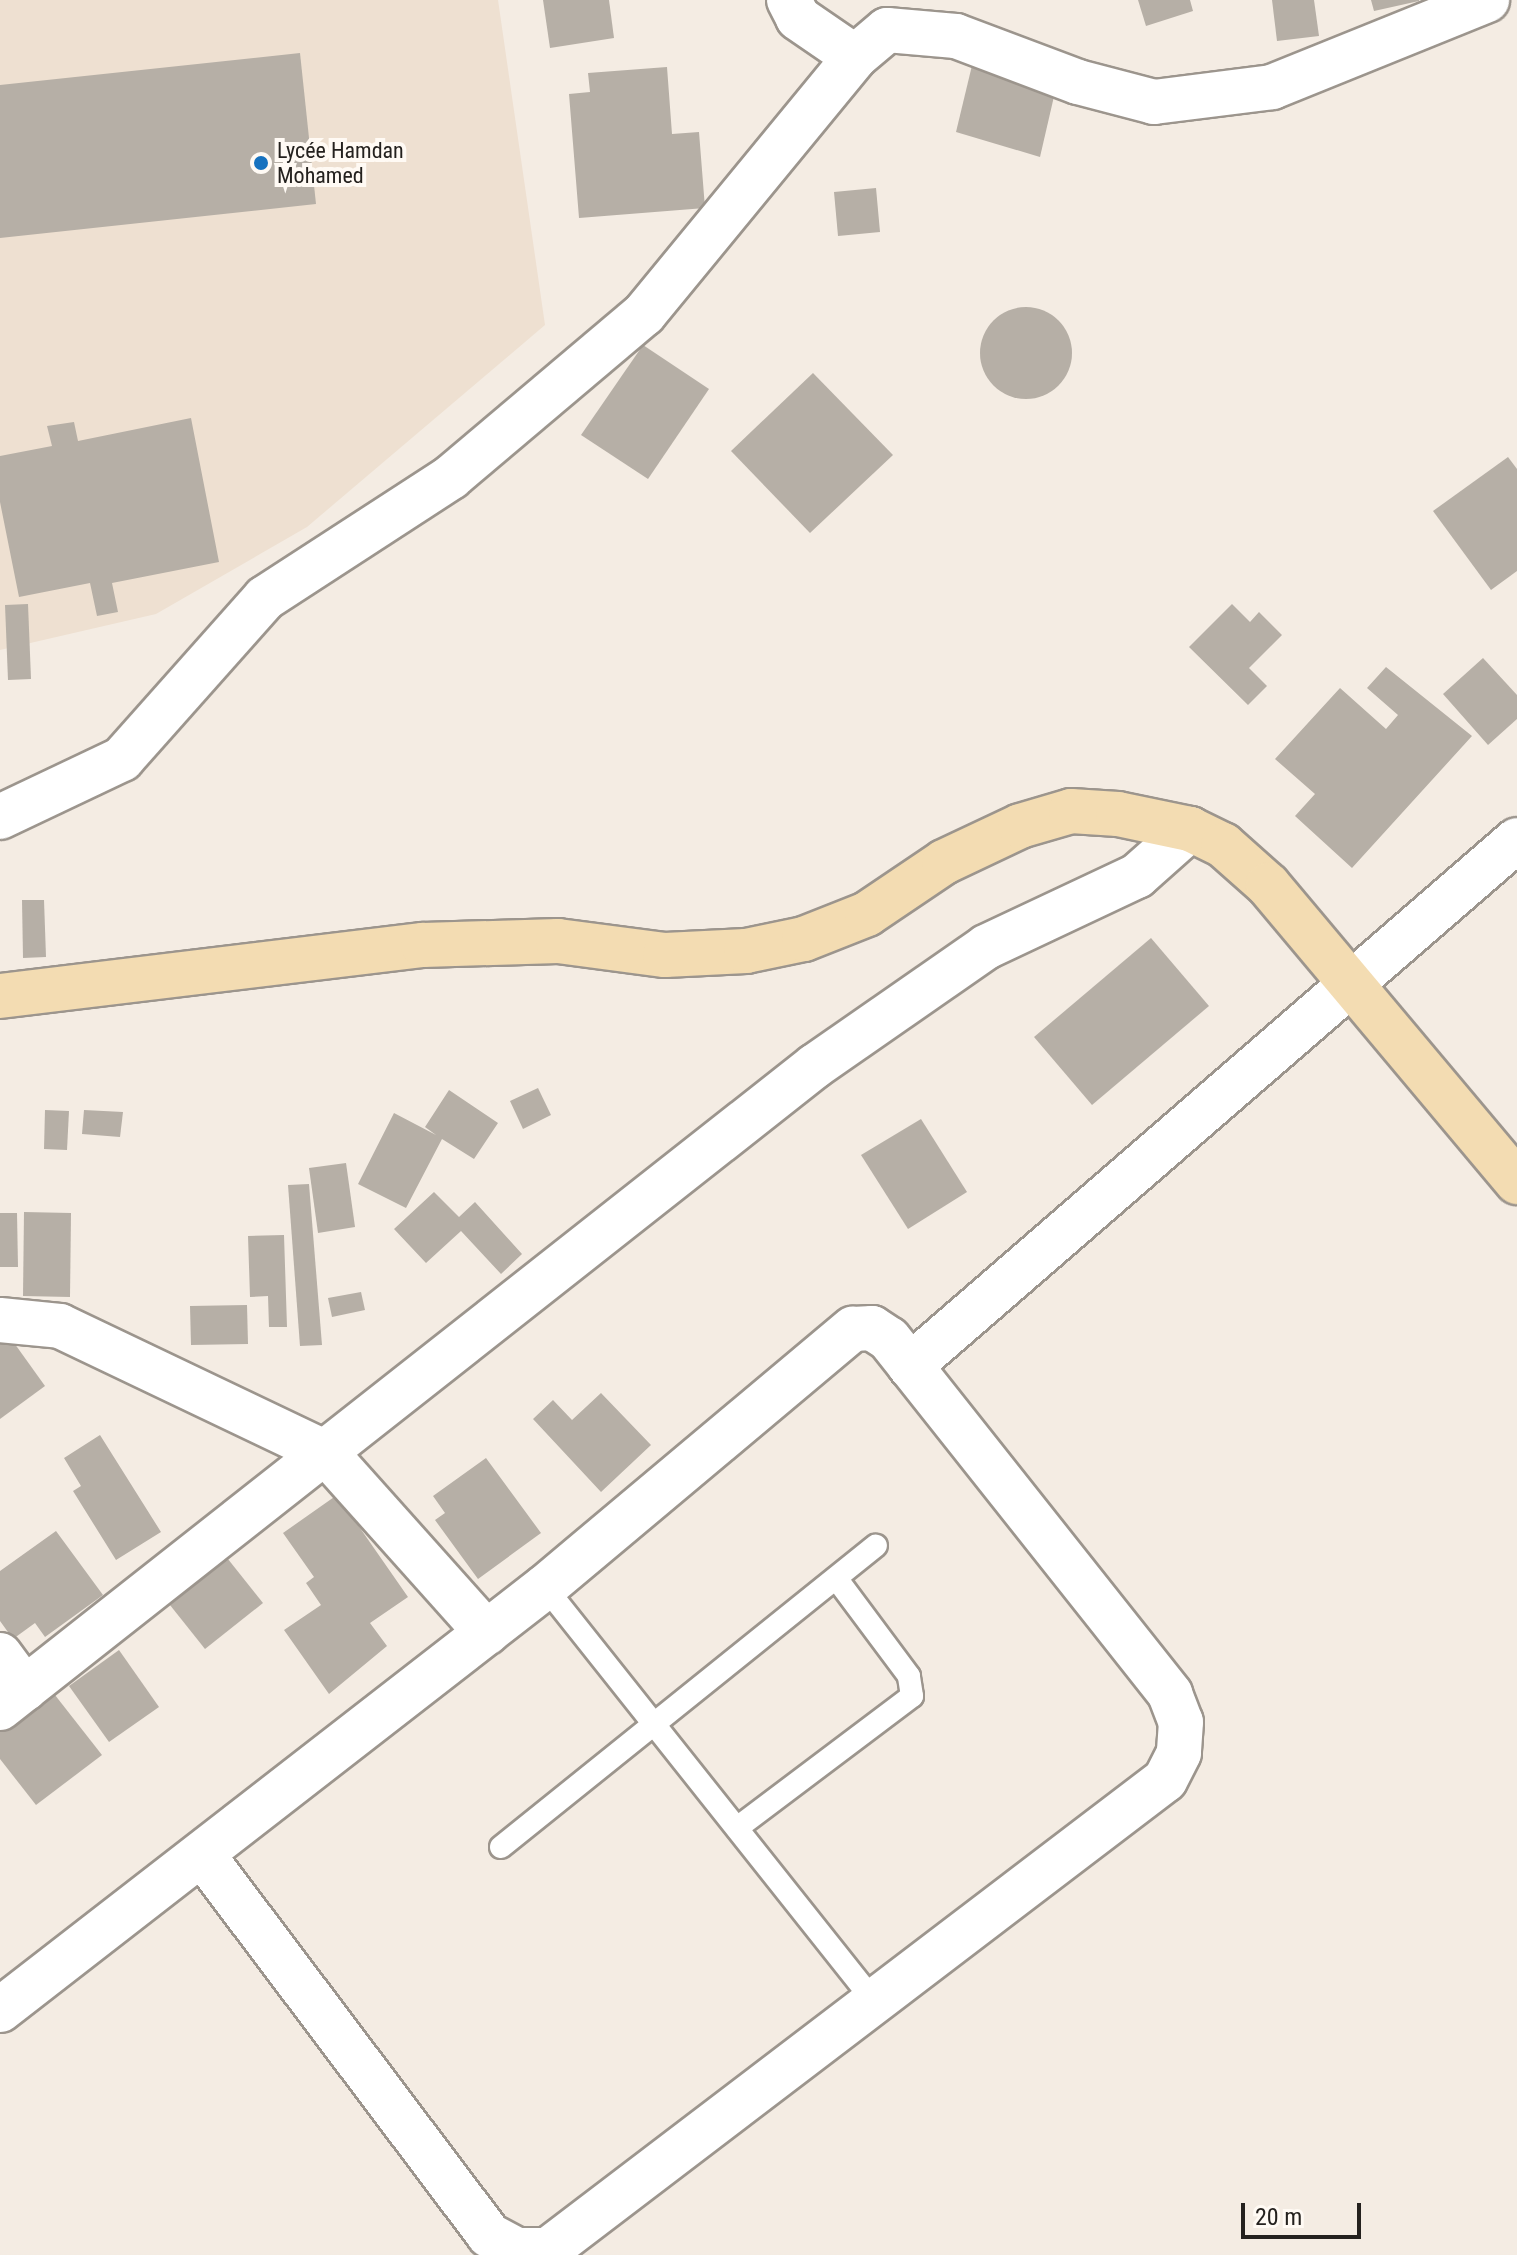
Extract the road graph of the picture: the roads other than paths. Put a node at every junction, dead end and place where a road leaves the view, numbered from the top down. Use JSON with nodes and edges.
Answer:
{"nodes":[{"id":1,"x":789,"y":0,"type":"edge"},
{"id":2,"x":1487,"y":0,"type":"edge"},
{"id":3,"x":855,"y":57,"type":"junction"},
{"id":4,"x":0,"y":817,"type":"edge"},
{"id":5,"x":1190,"y":829,"type":"junction"},
{"id":6,"x":1517,"y":840,"type":"edge"},
{"id":7,"x":1348,"y":980,"type":"junction"},
{"id":8,"x":0,"y":996,"type":"edge"},
{"id":9,"x":1517,"y":1182,"type":"edge"},
{"id":10,"x":0,"y":1320,"type":"edge"},
{"id":11,"x":910,"y":1366,"type":"junction"},
{"id":12,"x":326,"y":1453,"type":"junction"},
{"id":13,"x":876,"y":1546,"type":"dead end"},
{"id":14,"x":836,"y":1578,"type":"junction"},
{"id":15,"x":545,"y":1587,"type":"junction"},
{"id":16,"x":487,"y":1633,"type":"junction"},
{"id":17,"x":8,"y":1684,"type":"edge"},
{"id":18,"x":655,"y":1724,"type":"junction"},
{"id":19,"x":737,"y":1828,"type":"junction"},
{"id":20,"x":501,"y":1847,"type":"dead end"},
{"id":21,"x":202,"y":1854,"type":"junction"},
{"id":22,"x":877,"y":2005,"type":"junction"},
{"id":23,"x":0,"y":2010,"type":"edge"}],
"edges":[{"from":1,"to":3,"type":"street"},
{"from":2,"to":3,"type":"street"},
{"from":3,"to":4,"type":"street"},
{"from":5,"to":7,"type":"main road"},
{"from":5,"to":8,"type":"main road"},
{"from":5,"to":12,"type":"street"},
{"from":6,"to":7,"type":"street"},
{"from":7,"to":9,"type":"main road"},
{"from":7,"to":11,"type":"street"},
{"from":10,"to":12,"type":"street"},
{"from":11,"to":15,"type":"street"},
{"from":11,"to":22,"type":"street"},
{"from":12,"to":16,"type":"street"},
{"from":12,"to":17,"type":"street"},
{"from":13,"to":14,"type":"lane"},
{"from":14,"to":18,"type":"lane"},
{"from":14,"to":19,"type":"lane"},
{"from":15,"to":16,"type":"street"},
{"from":15,"to":18,"type":"lane"},
{"from":16,"to":21,"type":"street"},
{"from":18,"to":19,"type":"lane"},
{"from":18,"to":20,"type":"lane"},
{"from":19,"to":22,"type":"lane"},
{"from":21,"to":22,"type":"street"},
{"from":21,"to":23,"type":"street"}]}
